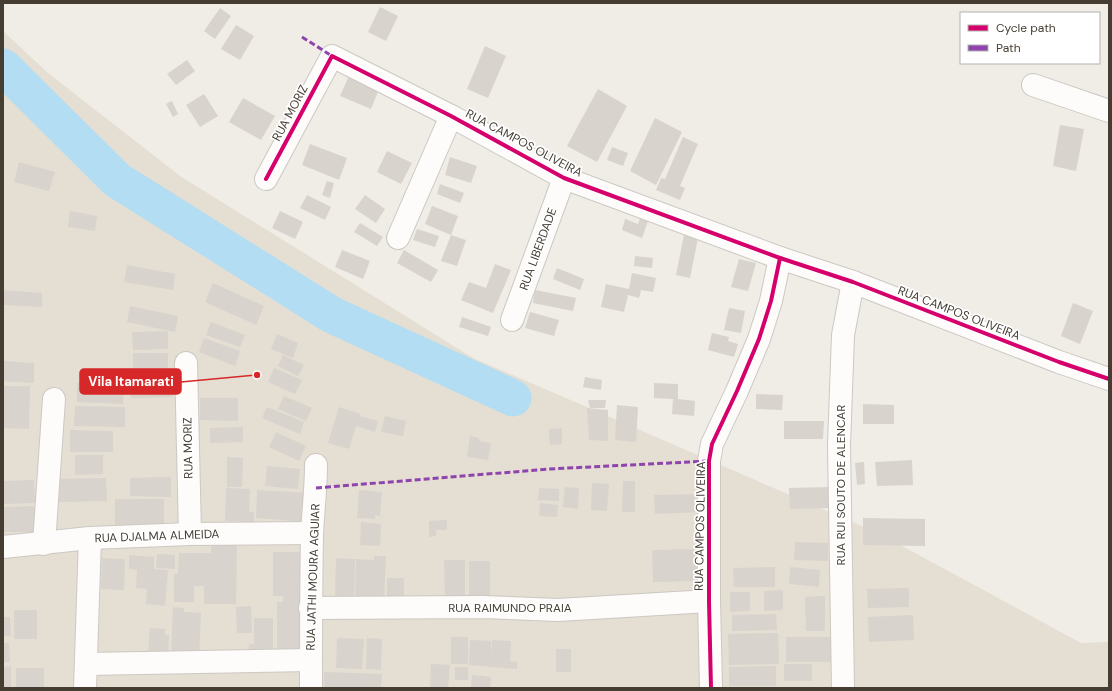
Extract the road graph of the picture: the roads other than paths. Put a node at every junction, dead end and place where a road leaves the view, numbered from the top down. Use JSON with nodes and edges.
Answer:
{"nodes":[{"id":1,"x":332,"y":56,"type":"joint"},
{"id":2,"x":1033,"y":84,"type":"dead end"},
{"id":3,"x":1109,"y":111,"type":"edge"},
{"id":4,"x":451,"y":116,"type":"junction"},
{"id":5,"x":564,"y":178,"type":"junction"},
{"id":6,"x":266,"y":179,"type":"dead end"},
{"id":7,"x":398,"y":238,"type":"dead end"},
{"id":8,"x":780,"y":258,"type":"junction"},
{"id":9,"x":854,"y":282,"type":"junction"},
{"id":10,"x":512,"y":320,"type":"dead end"},
{"id":11,"x":186,"y":363,"type":"dead end"},
{"id":12,"x":1109,"y":378,"type":"edge"},
{"id":13,"x":54,"y":399,"type":"dead end"},
{"id":14,"x":316,"y":465,"type":"dead end"},
{"id":15,"x":312,"y":533,"type":"junction"},
{"id":16,"x":190,"y":534,"type":"junction"},
{"id":17,"x":90,"y":538,"type":"junction"},
{"id":18,"x":44,"y":544,"type":"junction"},
{"id":19,"x":3,"y":547,"type":"edge"},
{"id":20,"x":709,"y":601,"type":"junction"},
{"id":21,"x":310,"y":608,"type":"junction"},
{"id":22,"x":311,"y":660,"type":"junction"},
{"id":23,"x":86,"y":664,"type":"junction"},
{"id":24,"x":85,"y":688,"type":"edge"},
{"id":25,"x":311,"y":688,"type":"edge"},
{"id":26,"x":711,"y":688,"type":"edge"},
{"id":27,"x":843,"y":688,"type":"edge"}],
"edges":[{"from":1,"to":4,"type":"street","name":"RUA CAMPOS OLIVEIRA"},
{"from":1,"to":6,"type":"street","name":"RUA MORIZ"},
{"from":2,"to":3,"type":"street"},
{"from":4,"to":5,"type":"street","name":"RUA CAMPOS OLIVEIRA"},
{"from":4,"to":7,"type":"street"},
{"from":5,"to":8,"type":"street","name":"RUA CAMPOS OLIVEIRA"},
{"from":5,"to":10,"type":"street","name":"RUA LIBERDADE"},
{"from":8,"to":9,"type":"street","name":"RUA CAMPOS OLIVEIRA"},
{"from":8,"to":20,"type":"street","name":"RUA CAMPOS OLIVEIRA"},
{"from":9,"to":12,"type":"street","name":"RUA CAMPOS OLIVEIRA"},
{"from":9,"to":27,"type":"street","name":"RUA RUI SOUTO DE ALENCAR"},
{"from":11,"to":16,"type":"street","name":"RUA MORIZ"},
{"from":13,"to":18,"type":"street"},
{"from":14,"to":15,"type":"street","name":"RUA JATHI MOURA AGUIAR"},
{"from":15,"to":16,"type":"street","name":"RUA DJALMA ALMEIDA"},
{"from":15,"to":21,"type":"street","name":"RUA JATHI MOURA AGUIAR"},
{"from":16,"to":17,"type":"street","name":"RUA DJALMA ALMEIDA"},
{"from":17,"to":18,"type":"street","name":"RUA DJALMA ALMEIDA"},
{"from":17,"to":23,"type":"street"},
{"from":18,"to":19,"type":"street","name":"RUA DJALMA ALMEIDA"},
{"from":20,"to":21,"type":"street","name":"RUA RAIMUNDO PRAIA"},
{"from":20,"to":26,"type":"street","name":"RUA CAMPOS OLIVEIRA"},
{"from":21,"to":22,"type":"street","name":"RUA JATHI MOURA AGUIAR"},
{"from":22,"to":23,"type":"street"},
{"from":22,"to":25,"type":"street","name":"RUA JATHI MOURA AGUIAR"},
{"from":23,"to":24,"type":"street"}]}
